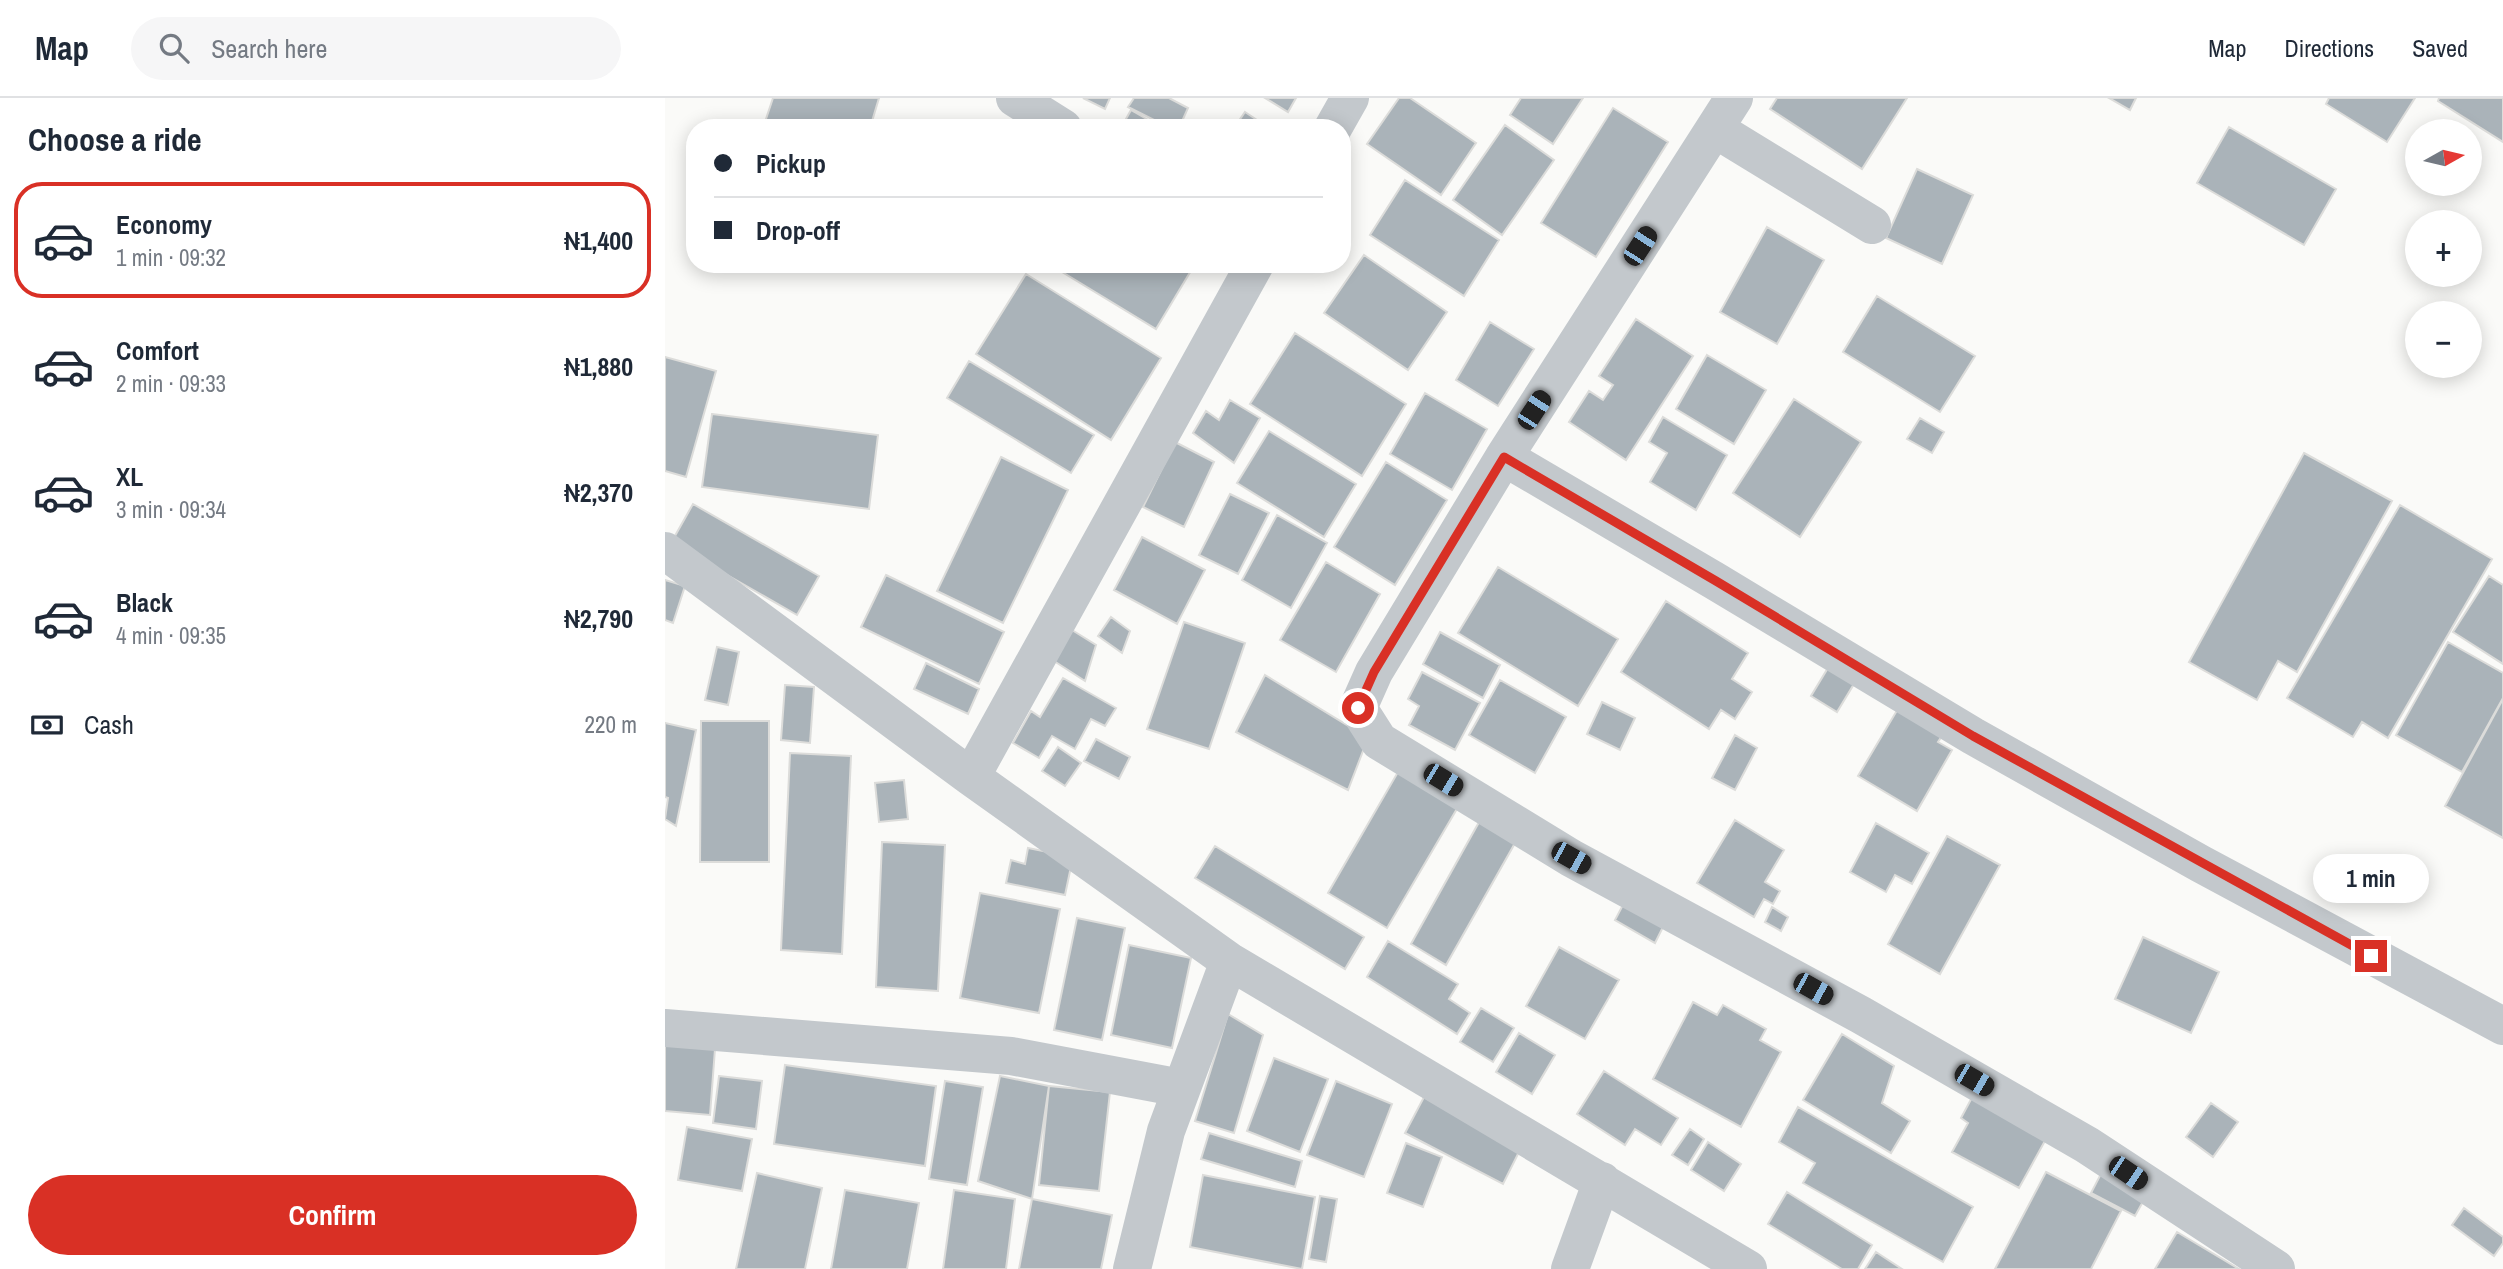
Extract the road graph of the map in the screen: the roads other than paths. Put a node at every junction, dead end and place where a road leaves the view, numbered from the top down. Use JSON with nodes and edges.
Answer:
{"nodes":[{"id":1,"x":1015,"y":98,"type":"edge"},
{"id":2,"x":1350,"y":98,"type":"edge"},
{"id":3,"x":1725,"y":113,"type":"edge"},
{"id":4,"x":1049,"y":119,"type":"edge"},
{"id":5,"x":1338,"y":119,"type":"edge"},
{"id":6,"x":1872,"y":225,"type":"dead end"},
{"id":7,"x":1250,"y":273,"type":"edge"},
{"id":8,"x":1504,"y":457,"type":"junction"},
{"id":9,"x":665,"y":551,"type":"edge"},
{"id":10,"x":971,"y":777,"type":"junction"},
{"id":11,"x":1229,"y":961,"type":"junction"},
{"id":12,"x":2503,"y":1026,"type":"edge"},
{"id":13,"x":665,"y":1028,"type":"edge"},
{"id":14,"x":1181,"y":1088,"type":"junction"},
{"id":15,"x":1602,"y":1181,"type":"junction"},
{"id":16,"x":1132,"y":1269,"type":"edge"},
{"id":17,"x":1570,"y":1269,"type":"edge"},
{"id":18,"x":1748,"y":1269,"type":"edge"},
{"id":19,"x":2276,"y":1269,"type":"edge"}],
"edges":[{"from":1,"to":4,"type":"street"},
{"from":2,"to":5,"type":"street"},
{"from":3,"to":6,"type":"street"},
{"from":3,"to":8,"type":"street"},
{"from":7,"to":10,"type":"street"},
{"from":8,"to":12,"type":"street"},
{"from":8,"to":19,"type":"street"},
{"from":9,"to":10,"type":"street"},
{"from":10,"to":11,"type":"street"},
{"from":11,"to":14,"type":"street"},
{"from":11,"to":15,"type":"street"},
{"from":13,"to":14,"type":"street"},
{"from":14,"to":16,"type":"street"},
{"from":15,"to":17,"type":"street"},
{"from":15,"to":18,"type":"street"}]}
